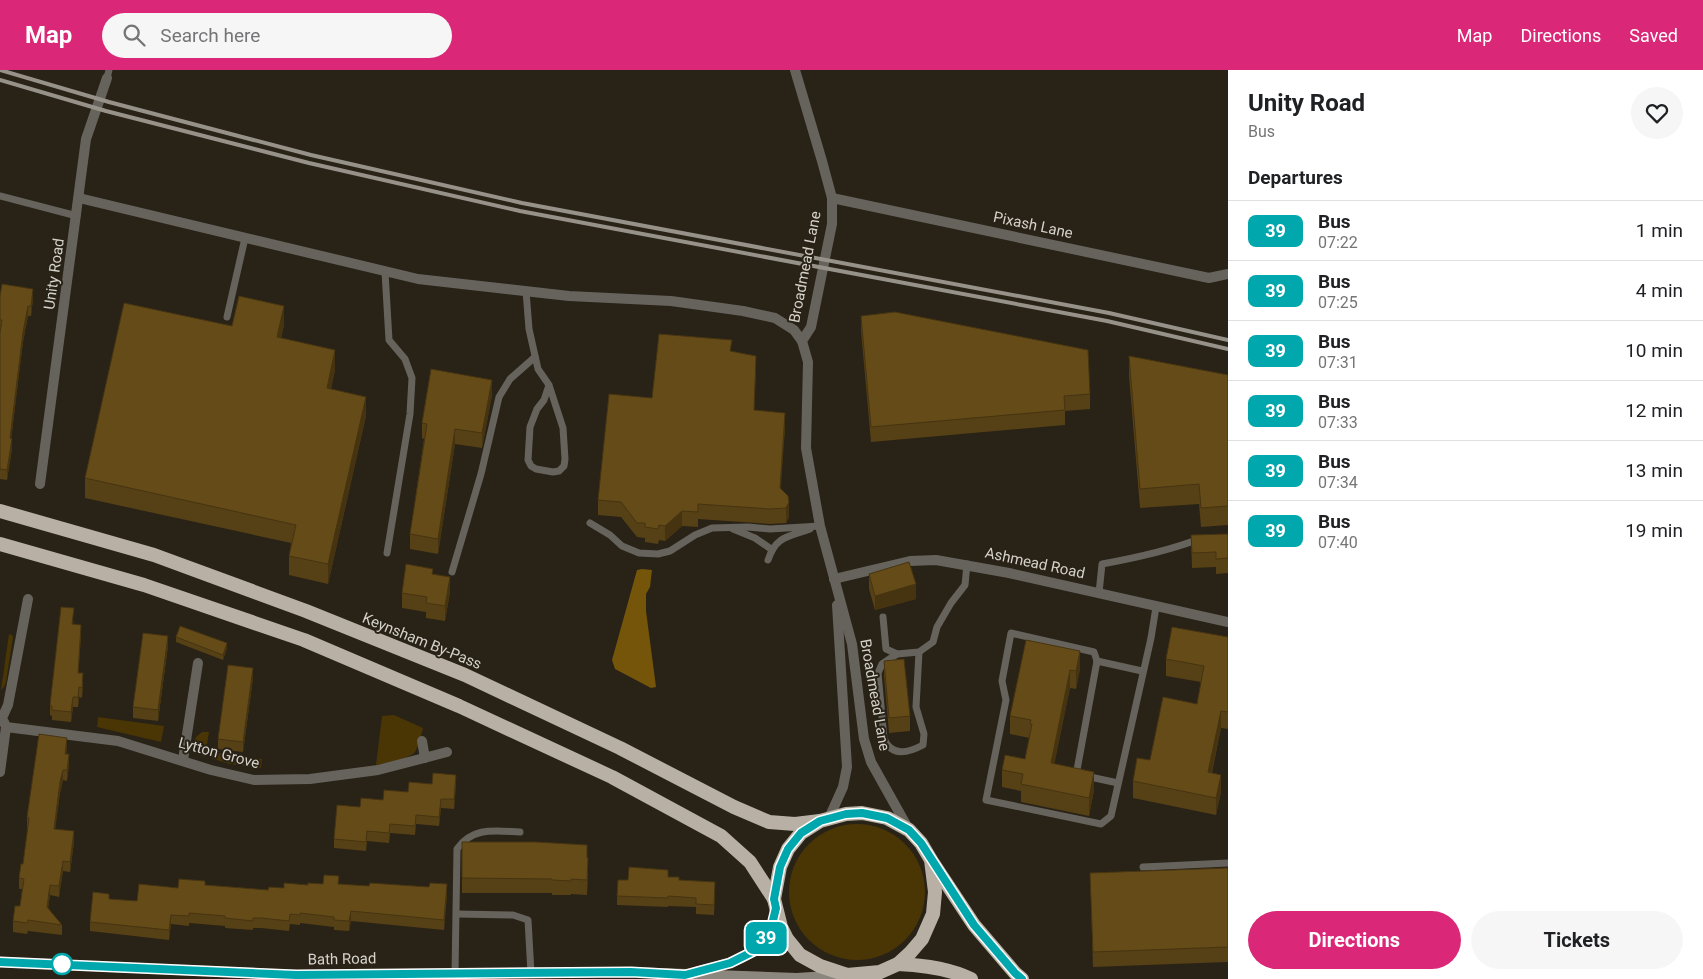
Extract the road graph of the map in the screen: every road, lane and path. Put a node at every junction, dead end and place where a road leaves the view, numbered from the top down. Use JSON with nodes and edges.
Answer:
{"nodes":[{"id":1,"x":794,"y":70,"type":"edge"},
{"id":2,"x":108,"y":74,"type":"edge"},
{"id":3,"x":0,"y":196,"type":"edge"},
{"id":4,"x":79,"y":198,"type":"junction"},
{"id":5,"x":832,"y":198,"type":"junction"},
{"id":6,"x":77,"y":216,"type":"junction"},
{"id":7,"x":245,"y":238,"type":"junction"},
{"id":8,"x":385,"y":272,"type":"junction"},
{"id":9,"x":1228,"y":274,"type":"edge"},
{"id":10,"x":526,"y":291,"type":"junction"},
{"id":11,"x":227,"y":317,"type":"dead end"},
{"id":12,"x":802,"y":341,"type":"junction"},
{"id":13,"x":535,"y":357,"type":"junction"},
{"id":14,"x":549,"y":385,"type":"junction"},
{"id":15,"x":40,"y":484,"type":"dead end"},
{"id":16,"x":0,"y":511,"type":"edge"},
{"id":17,"x":590,"y":523,"type":"dead end"},
{"id":18,"x":820,"y":526,"type":"junction"},
{"id":19,"x":728,"y":527,"type":"junction"},
{"id":20,"x":1210,"y":537,"type":"edge"},
{"id":21,"x":0,"y":544,"type":"edge"},
{"id":22,"x":771,"y":549,"type":"junction"},
{"id":23,"x":387,"y":553,"type":"dead end"},
{"id":24,"x":768,"y":560,"type":"dead end"},
{"id":25,"x":967,"y":564,"type":"junction"},
{"id":26,"x":452,"y":572,"type":"dead end"},
{"id":27,"x":835,"y":584,"type":"junction"},
{"id":28,"x":1099,"y":593,"type":"junction"},
{"id":29,"x":28,"y":599,"type":"dead end"},
{"id":30,"x":1156,"y":606,"type":"junction"},
{"id":31,"x":883,"y":617,"type":"dead end"},
{"id":32,"x":1228,"y":622,"type":"edge"},
{"id":33,"x":919,"y":652,"type":"junction"},
{"id":34,"x":896,"y":654,"type":"junction"},
{"id":35,"x":1097,"y":661,"type":"junction"},
{"id":36,"x":198,"y":663,"type":"dead end"},
{"id":37,"x":1142,"y":671,"type":"junction"},
{"id":38,"x":3,"y":720,"type":"edge"},
{"id":39,"x":422,"y":741,"type":"dead end"},
{"id":40,"x":447,"y":752,"type":"dead end"},
{"id":41,"x":425,"y":758,"type":"junction"},
{"id":42,"x":183,"y":760,"type":"junction"},
{"id":43,"x":0,"y":772,"type":"edge"},
{"id":44,"x":1118,"y":782,"type":"junction"},
{"id":45,"x":824,"y":819,"type":"junction"},
{"id":46,"x":909,"y":830,"type":"junction"},
{"id":47,"x":520,"y":832,"type":"dead end"},
{"id":48,"x":931,"y":860,"type":"junction"},
{"id":49,"x":1228,"y":863,"type":"edge"},
{"id":50,"x":1143,"y":868,"type":"dead end"},
{"id":51,"x":775,"y":903,"type":"junction"},
{"id":52,"x":457,"y":914,"type":"junction"},
{"id":53,"x":0,"y":962,"type":"edge"},
{"id":54,"x":898,"y":964,"type":"junction"},
{"id":55,"x":531,"y":973,"type":"junction"},
{"id":56,"x":455,"y":974,"type":"junction"},
{"id":57,"x":685,"y":975,"type":"junction"},
{"id":58,"x":856,"y":976,"type":"edge"},
{"id":59,"x":972,"y":979,"type":"edge"},
{"id":60,"x":1022,"y":979,"type":"edge"}],
"edges":[{"from":1,"to":5,"type":"street","name":"Broadmead Lane"},
{"from":2,"to":4,"type":"street","name":"Unity Road"},
{"from":3,"to":6,"type":"lane"},
{"from":4,"to":6,"type":"street","name":"Unity Road"},
{"from":4,"to":7,"type":"street"},
{"from":5,"to":9,"type":"street","name":"Pixash Lane"},
{"from":5,"to":12,"type":"street","name":"Broadmead Lane"},
{"from":6,"to":15,"type":"street","name":"Unity Road"},
{"from":7,"to":8,"type":"street"},
{"from":7,"to":11,"type":"lane"},
{"from":8,"to":10,"type":"street"},
{"from":8,"to":23,"type":"lane"},
{"from":10,"to":12,"type":"street"},
{"from":10,"to":13,"type":"lane"},
{"from":12,"to":18,"type":"street","name":"Broadmead Lane"},
{"from":13,"to":14,"type":"lane"},
{"from":13,"to":26,"type":"lane"},
{"from":14,"to":14,"type":"lane"},
{"from":16,"to":45,"type":"highway","name":"Keynsham By-Pass"},
{"from":17,"to":19,"type":"lane"},
{"from":18,"to":19,"type":"lane"},
{"from":18,"to":22,"type":"lane"},
{"from":18,"to":27,"type":"street","name":"Broadmead Lane"},
{"from":19,"to":22,"type":"lane"},
{"from":20,"to":28,"type":"lane"},
{"from":21,"to":51,"type":"highway"},
{"from":22,"to":24,"type":"lane"},
{"from":25,"to":27,"type":"street","name":"Ashmead Road"},
{"from":25,"to":28,"type":"street","name":"Ashmead Road"},
{"from":25,"to":33,"type":"lane"},
{"from":27,"to":45,"type":"street","name":"Broadmead Lane"},
{"from":27,"to":46,"type":"street","name":"Broadmead Lane"},
{"from":28,"to":30,"type":"street","name":"Ashmead Road"},
{"from":29,"to":38,"type":"street"},
{"from":30,"to":32,"type":"street","name":"Ashmead Road"},
{"from":30,"to":37,"type":"lane"},
{"from":31,"to":34,"type":"lane"},
{"from":33,"to":34,"type":"lane"},
{"from":33,"to":34,"type":"lane"},
{"from":35,"to":37,"type":"lane"},
{"from":35,"to":44,"type":"lane"},
{"from":35,"to":44,"type":"lane"},
{"from":36,"to":42,"type":"street"},
{"from":37,"to":44,"type":"lane"},
{"from":38,"to":42,"type":"street","name":"Lytton Grove"},
{"from":38,"to":43,"type":"street"},
{"from":39,"to":41,"type":"street"},
{"from":40,"to":41,"type":"street","name":"Lytton Grove"},
{"from":41,"to":42,"type":"street","name":"Lytton Grove"},
{"from":45,"to":46,"type":"highway"},
{"from":45,"to":51,"type":"highway"},
{"from":46,"to":48,"type":"highway"},
{"from":47,"to":52,"type":"lane"},
{"from":48,"to":54,"type":"highway"},
{"from":48,"to":60,"type":"highway"},
{"from":49,"to":50,"type":"lane"},
{"from":51,"to":57,"type":"main road","name":"Bath Road"},
{"from":51,"to":58,"type":"highway"},
{"from":52,"to":55,"type":"lane"},
{"from":52,"to":56,"type":"lane"},
{"from":53,"to":56,"type":"main road","name":"Bath Road"},
{"from":54,"to":58,"type":"highway"},
{"from":54,"to":59,"type":"highway"},
{"from":55,"to":56,"type":"main road","name":"Bath Road"},
{"from":55,"to":57,"type":"main road","name":"Bath Road"},
{"from":57,"to":58,"type":"main road","name":"Bath Road"}]}
